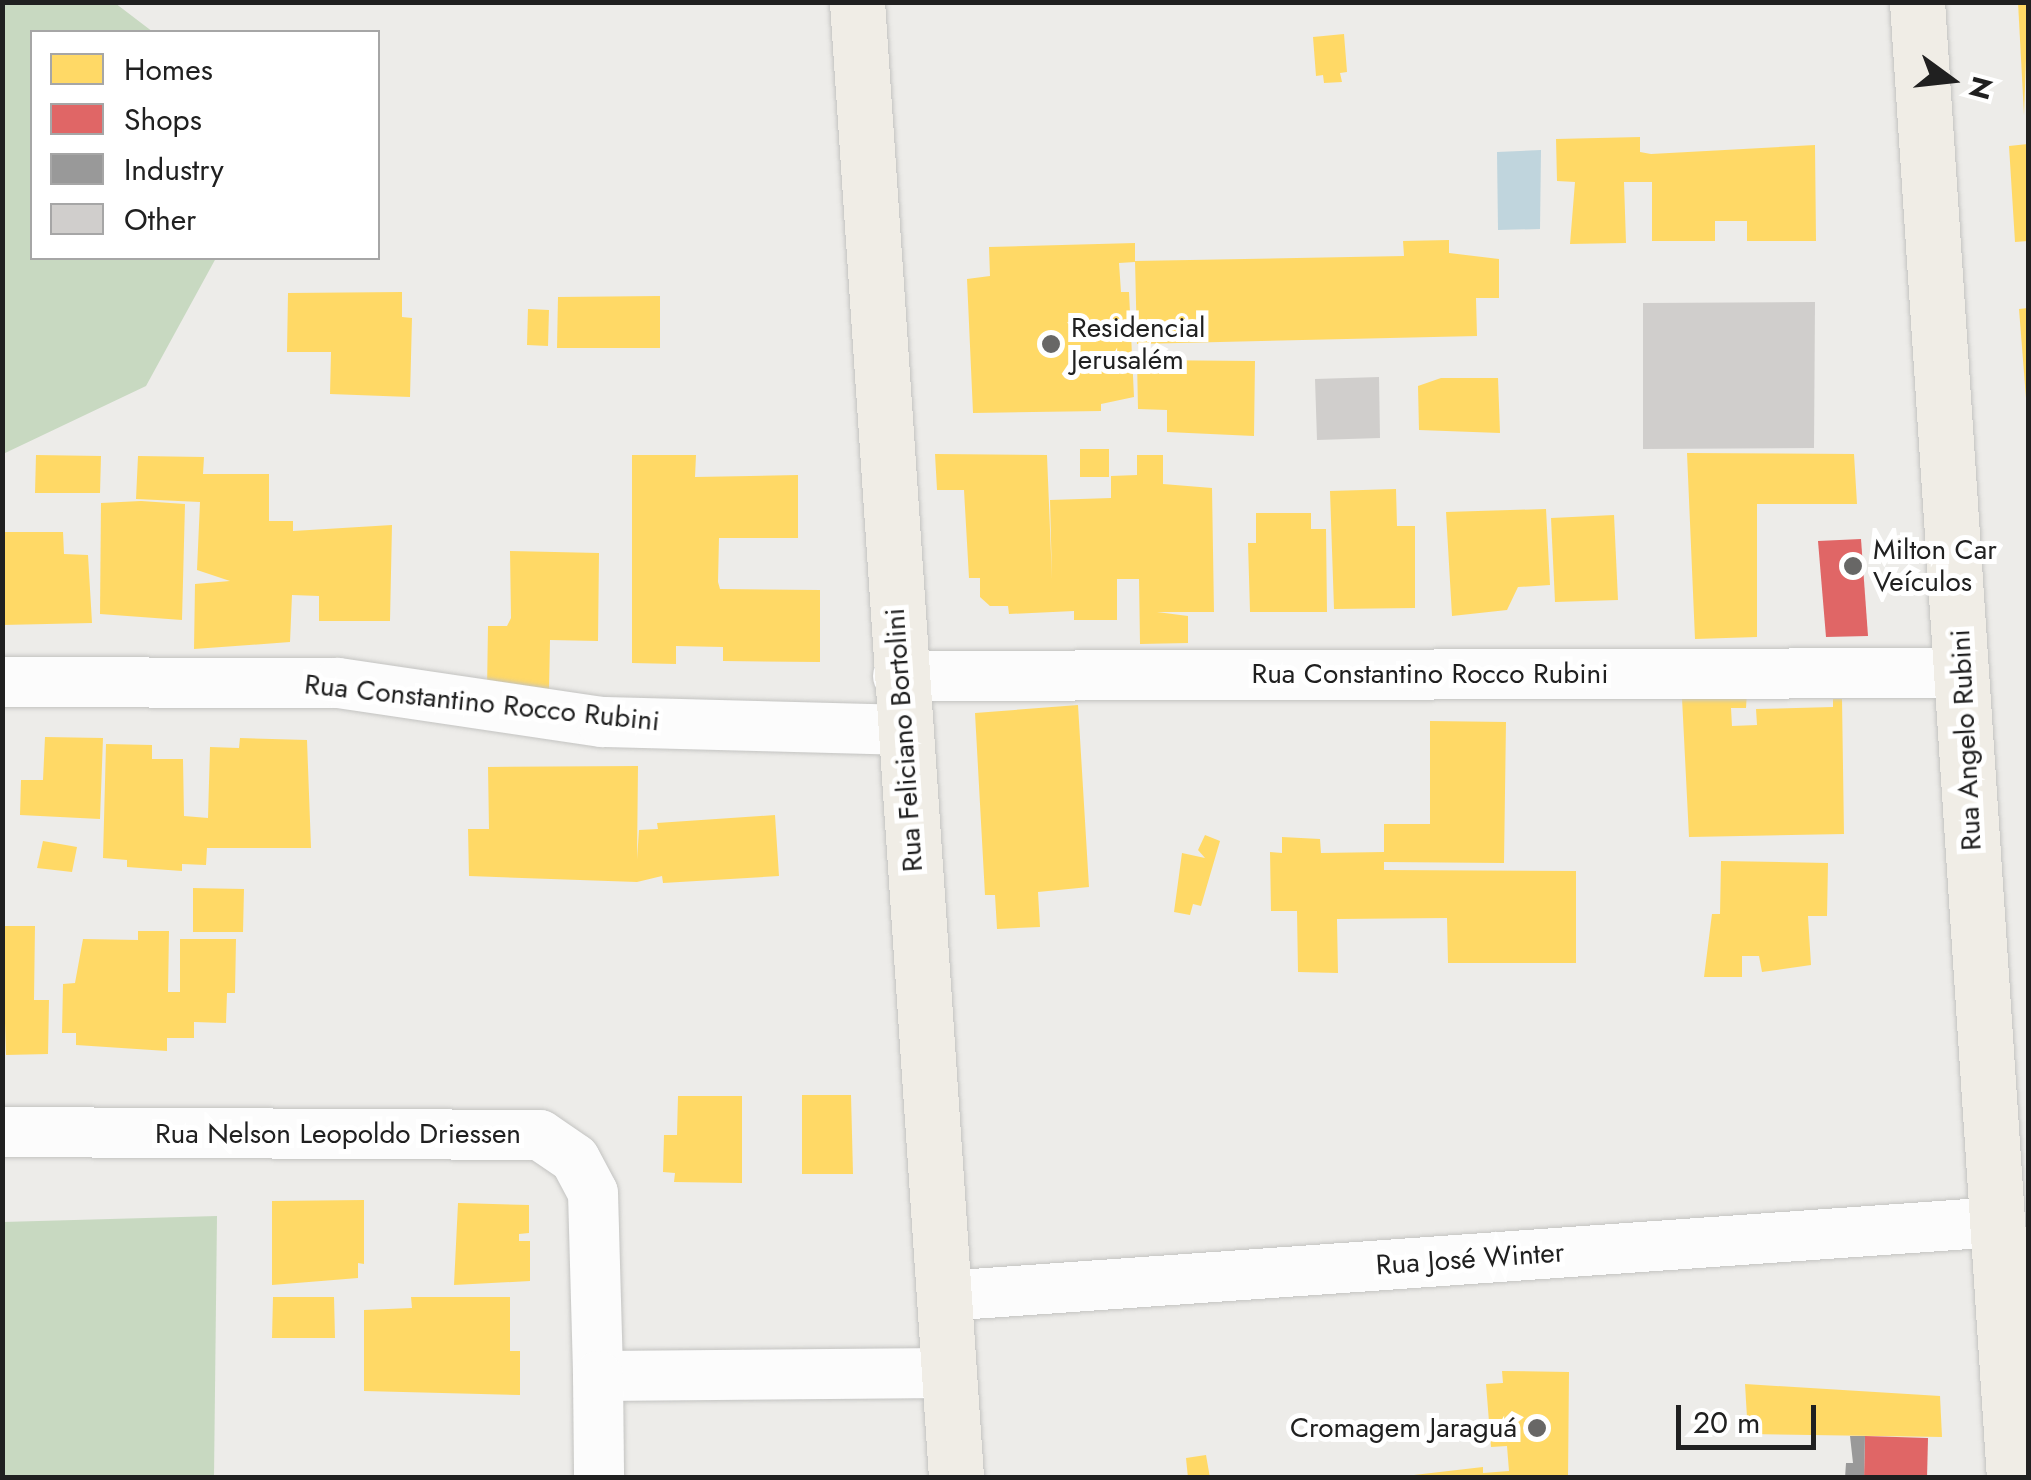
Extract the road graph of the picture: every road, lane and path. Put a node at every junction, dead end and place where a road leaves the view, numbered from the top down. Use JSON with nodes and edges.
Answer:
{"nodes":[{"id":1,"x":857,"y":2,"type":"edge"},
{"id":2,"x":1917,"y":2,"type":"edge"},
{"id":3,"x":1962,"y":673,"type":"junction"},
{"id":4,"x":898,"y":676,"type":"junction"},
{"id":5,"x":2,"y":682,"type":"edge"},
{"id":6,"x":902,"y":730,"type":"junction"},
{"id":7,"x":2,"y":1132,"type":"edge"},
{"id":8,"x":1996,"y":1222,"type":"junction"},
{"id":9,"x":944,"y":1296,"type":"junction"},
{"id":10,"x":948,"y":1373,"type":"junction"},
{"id":11,"x":598,"y":1376,"type":"junction"},
{"id":12,"x":599,"y":1478,"type":"edge"},
{"id":13,"x":956,"y":1478,"type":"edge"},
{"id":14,"x":2014,"y":1478,"type":"edge"}],
"edges":[{"from":1,"to":4,"type":"main road","name":"Rua Feliciano Bortolini"},
{"from":2,"to":3,"type":"main road","name":"Rua Angelo Rubini"},
{"from":3,"to":4,"type":"street","name":"Rua Constantino Rocco Rubini"},
{"from":3,"to":8,"type":"main road","name":"Rua Angelo Rubini"},
{"from":4,"to":6,"type":"main road","name":"Rua Feliciano Bortolini"},
{"from":5,"to":6,"type":"street","name":"Rua Constantino Rocco Rubini"},
{"from":6,"to":9,"type":"main road","name":"Rua Feliciano Bortolini"},
{"from":7,"to":11,"type":"street","name":"Rua Nelson Leopoldo Driessen"},
{"from":8,"to":9,"type":"street","name":"Rua José Winter"},
{"from":8,"to":14,"type":"main road","name":"Rua Angelo Rubini"},
{"from":9,"to":10,"type":"main road","name":"Rua Feliciano Bortolini"},
{"from":10,"to":11,"type":"street"},
{"from":10,"to":13,"type":"main road","name":"Rua Feliciano Bortolini"},
{"from":11,"to":12,"type":"street","name":"Rua Nelson Leopoldo Driessen"}]}
